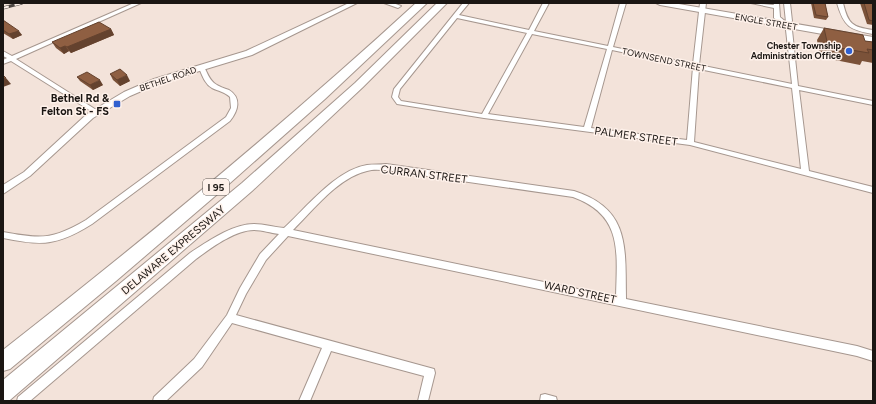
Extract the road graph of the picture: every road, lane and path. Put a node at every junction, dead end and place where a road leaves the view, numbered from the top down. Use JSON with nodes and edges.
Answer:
{"nodes":[{"id":1,"x":138,"y":3,"type":"edge"},
{"id":2,"x":354,"y":3,"type":"edge"},
{"id":3,"x":387,"y":3,"type":"edge"},
{"id":4,"x":422,"y":3,"type":"edge"},
{"id":5,"x":442,"y":3,"type":"edge"},
{"id":6,"x":466,"y":3,"type":"edge"},
{"id":7,"x":546,"y":3,"type":"edge"},
{"id":8,"x":624,"y":3,"type":"edge"},
{"id":9,"x":660,"y":3,"type":"edge"},
{"id":10,"x":754,"y":3,"type":"edge"},
{"id":11,"x":787,"y":3,"type":"edge"},
{"id":12,"x":840,"y":3,"type":"edge"},
{"id":13,"x":776,"y":5,"type":"edge"},
{"id":14,"x":398,"y":6,"type":"dead end"},
{"id":15,"x":702,"y":7,"type":"edge"},
{"id":16,"x":455,"y":16,"type":"junction"},
{"id":17,"x":786,"y":25,"type":"junction"},
{"id":18,"x":529,"y":31,"type":"junction"},
{"id":19,"x":873,"y":32,"type":"edge"},
{"id":20,"x":873,"y":40,"type":"edge"},
{"id":21,"x":611,"y":48,"type":"junction"},
{"id":22,"x":3,"y":53,"type":"edge"},
{"id":23,"x":11,"y":58,"type":"junction"},
{"id":24,"x":3,"y":62,"type":"edge"},
{"id":25,"x":696,"y":66,"type":"junction"},
{"id":26,"x":202,"y":68,"type":"junction"},
{"id":27,"x":794,"y":87,"type":"junction"},
{"id":28,"x":873,"y":103,"type":"edge"},
{"id":29,"x":96,"y":112,"type":"junction"},
{"id":30,"x":484,"y":116,"type":"junction"},
{"id":31,"x":587,"y":129,"type":"junction"},
{"id":32,"x":690,"y":143,"type":"junction"},
{"id":33,"x":805,"y":173,"type":"junction"},
{"id":34,"x":3,"y":190,"type":"edge"},
{"id":35,"x":873,"y":190,"type":"edge"},
{"id":36,"x":286,"y":232,"type":"junction"},
{"id":37,"x":3,"y":235,"type":"edge"},
{"id":38,"x":621,"y":300,"type":"junction"},
{"id":39,"x":230,"y":318,"type":"junction"},
{"id":40,"x":328,"y":346,"type":"junction"},
{"id":41,"x":873,"y":356,"type":"edge"},
{"id":42,"x":3,"y":362,"type":"edge"},
{"id":43,"x":3,"y":393,"type":"edge"},
{"id":44,"x":22,"y":401,"type":"edge"},
{"id":45,"x":158,"y":401,"type":"edge"},
{"id":46,"x":304,"y":401,"type":"edge"},
{"id":47,"x":422,"y":401,"type":"edge"}],
"edges":[{"from":1,"to":23,"type":"street"},
{"from":2,"to":26,"type":"street","name":"BETHEL ROAD"},
{"from":3,"to":14,"type":"street"},
{"from":4,"to":42,"type":"highway","name":"DELAWARE EXPRESSWAY","number":"I 95"},
{"from":5,"to":43,"type":"highway","name":"DELAWARE EXPRESSWAY","number":"I 95"},
{"from":6,"to":16,"type":"street"},
{"from":7,"to":18,"type":"street"},
{"from":8,"to":21,"type":"street"},
{"from":9,"to":15,"type":"main road","name":"ENGLE STREET"},
{"from":10,"to":13,"type":"street"},
{"from":11,"to":17,"type":"street"},
{"from":12,"to":19,"type":"street"},
{"from":13,"to":17,"type":"street"},
{"from":15,"to":17,"type":"main road","name":"ENGLE STREET"},
{"from":15,"to":25,"type":"street"},
{"from":16,"to":18,"type":"street","name":"TOWNSEND STREET"},
{"from":16,"to":30,"type":"street","name":"PALMER STREET"},
{"from":17,"to":20,"type":"main road","name":"ENGLE STREET"},
{"from":17,"to":27,"type":"street"},
{"from":18,"to":21,"type":"street","name":"TOWNSEND STREET"},
{"from":18,"to":30,"type":"street"},
{"from":21,"to":25,"type":"street","name":"TOWNSEND STREET"},
{"from":21,"to":31,"type":"street"},
{"from":22,"to":23,"type":"street"},
{"from":23,"to":24,"type":"street"},
{"from":23,"to":29,"type":"street"},
{"from":25,"to":27,"type":"street","name":"TOWNSEND STREET"},
{"from":25,"to":32,"type":"street"},
{"from":26,"to":29,"type":"street","name":"BETHEL ROAD"},
{"from":26,"to":37,"type":"street"},
{"from":27,"to":28,"type":"street","name":"TOWNSEND STREET"},
{"from":27,"to":33,"type":"street"},
{"from":29,"to":34,"type":"street","name":"BETHEL ROAD"},
{"from":30,"to":31,"type":"street","name":"PALMER STREET"},
{"from":31,"to":32,"type":"street","name":"PALMER STREET"},
{"from":32,"to":33,"type":"street","name":"PALMER STREET"},
{"from":33,"to":35,"type":"street","name":"PALMER STREET"},
{"from":36,"to":38,"type":"street","name":"WARD STREET"},
{"from":36,"to":38,"type":"street","name":"CURRAN STREET"},
{"from":36,"to":39,"type":"street","name":"CURRAN STREET"},
{"from":36,"to":44,"type":"street","name":"WARD STREET"},
{"from":38,"to":41,"type":"street","name":"WARD STREET"},
{"from":39,"to":40,"type":"street"},
{"from":39,"to":45,"type":"street","name":"CURRAN STREET"},
{"from":40,"to":46,"type":"street"},
{"from":40,"to":47,"type":"street"}]}
